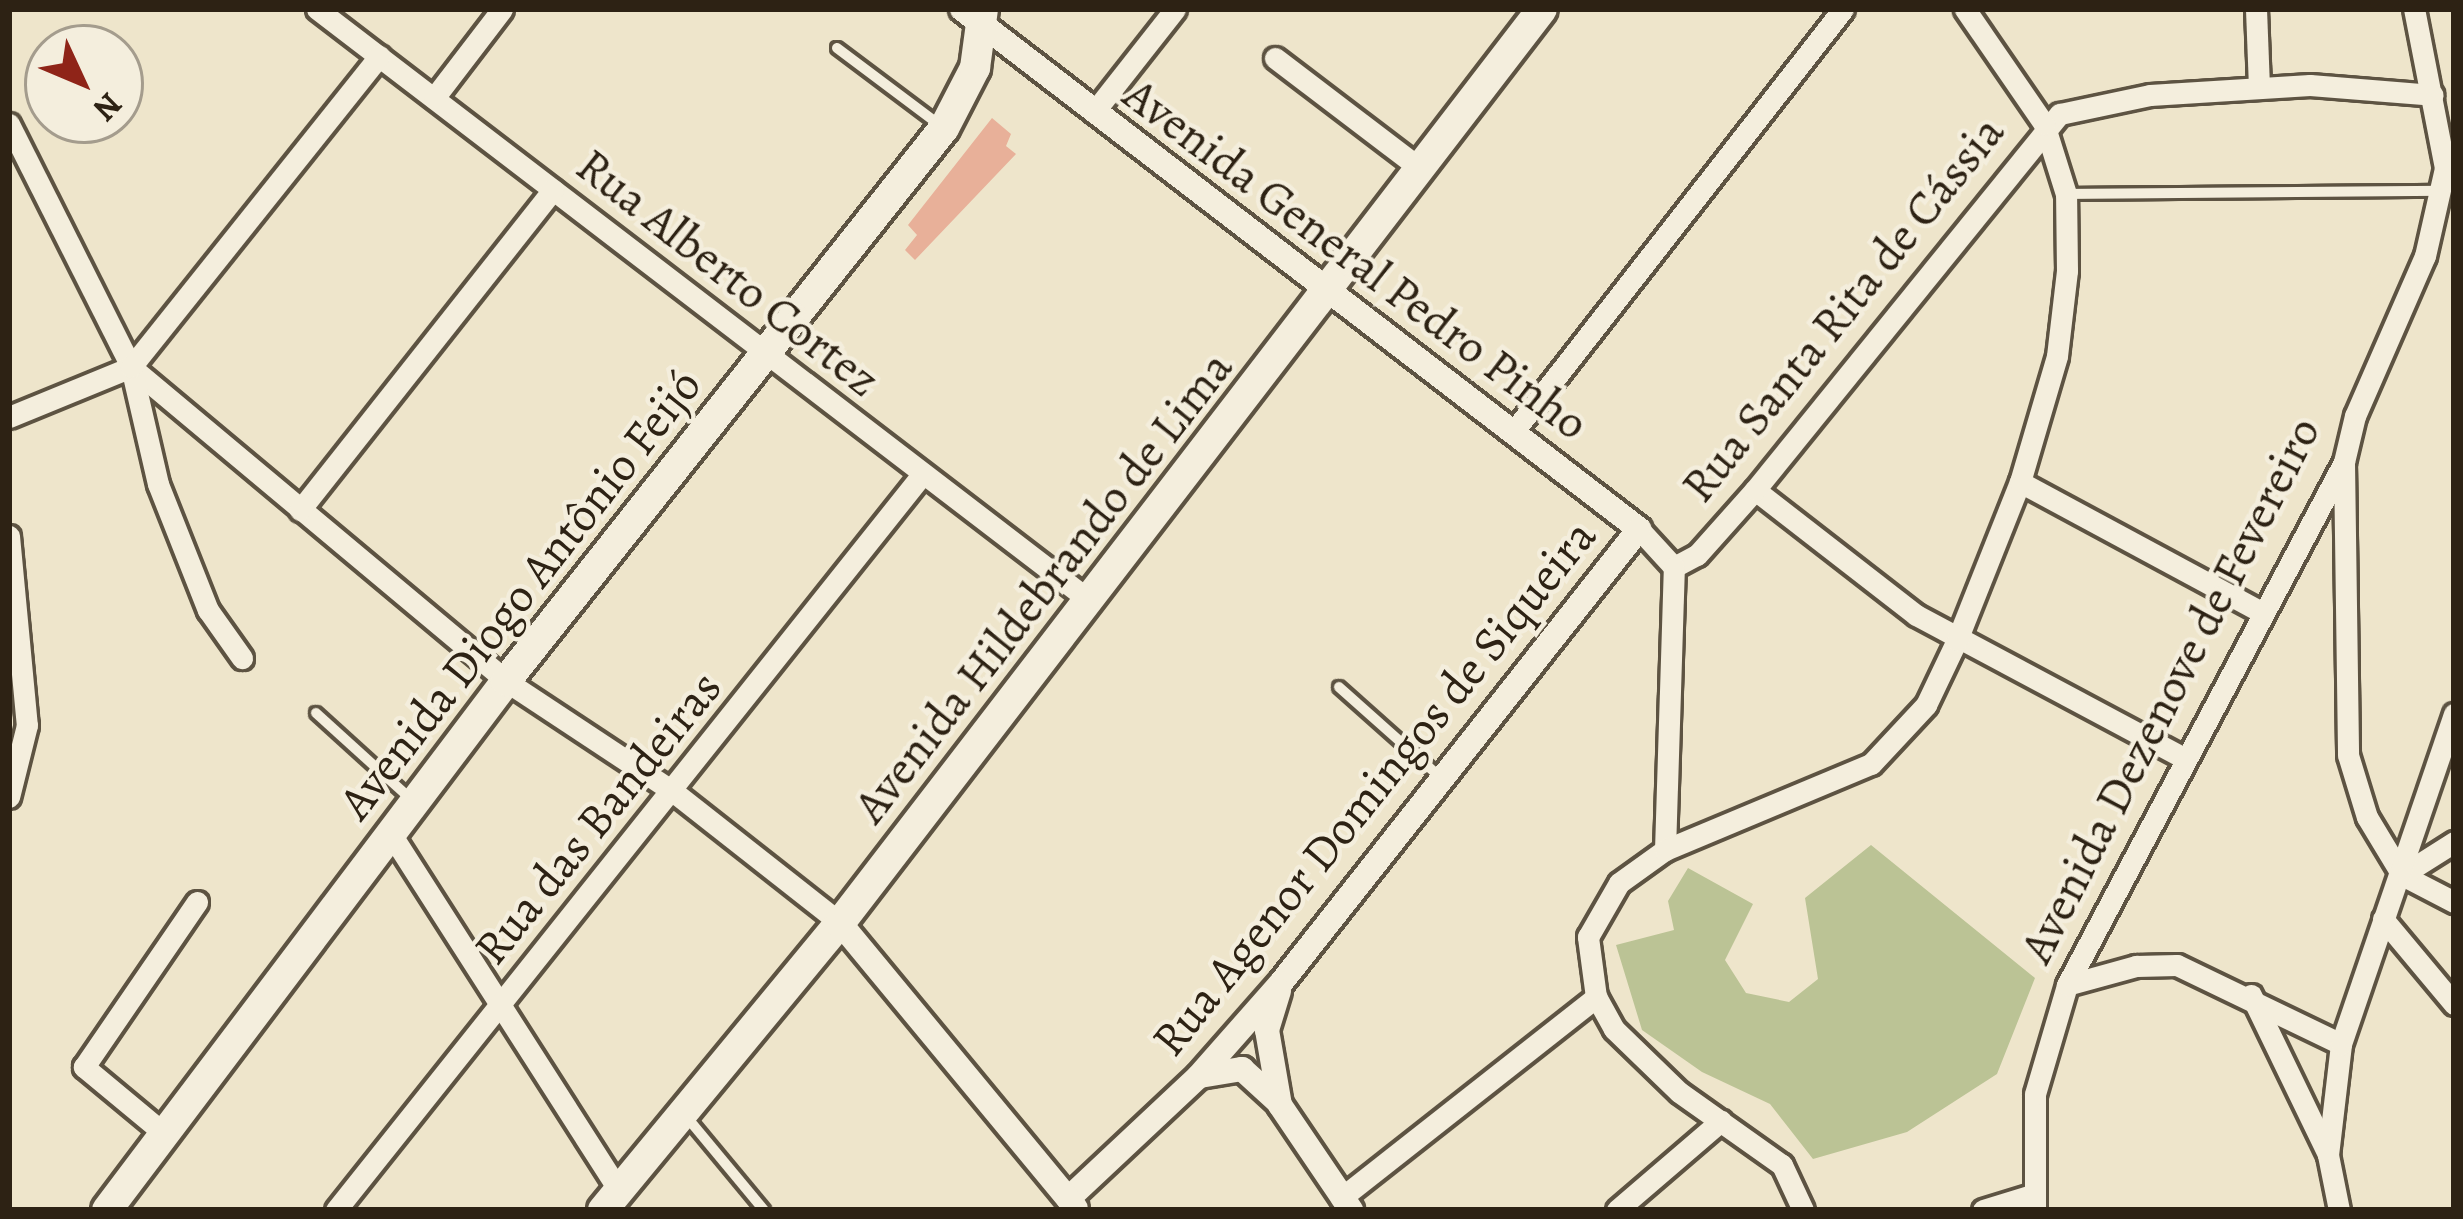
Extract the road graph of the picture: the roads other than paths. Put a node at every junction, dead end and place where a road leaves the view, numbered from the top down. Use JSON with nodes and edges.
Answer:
{"nodes":[{"id":1,"x":317,"y":9,"type":"edge"},
{"id":2,"x":502,"y":9,"type":"edge"},
{"id":3,"x":1175,"y":9,"type":"edge"},
{"id":4,"x":1542,"y":9,"type":"edge"},
{"id":5,"x":1843,"y":9,"type":"edge"},
{"id":6,"x":1965,"y":9,"type":"edge"},
{"id":7,"x":2256,"y":9,"type":"edge"},
{"id":8,"x":2414,"y":9,"type":"edge"},
{"id":9,"x":976,"y":14,"type":"edge"},
{"id":10,"x":837,"y":48,"type":"dead end"},
{"id":11,"x":379,"y":56,"type":"junction"},
{"id":12,"x":1275,"y":58,"type":"dead end"},
{"id":13,"x":2259,"y":88,"type":"junction"},
{"id":14,"x":2433,"y":95,"type":"junction"},
{"id":15,"x":434,"y":98,"type":"junction"},
{"id":16,"x":1094,"y":112,"type":"junction"},
{"id":17,"x":9,"y":124,"type":"edge"},
{"id":18,"x":2044,"y":124,"type":"junction"},
{"id":19,"x":944,"y":128,"type":"junction"},
{"id":20,"x":2447,"y":168,"type":"edge"},
{"id":21,"x":1422,"y":170,"type":"junction"},
{"id":22,"x":553,"y":190,"type":"junction"},
{"id":23,"x":2066,"y":194,"type":"junction"},
{"id":24,"x":1328,"y":290,"type":"junction"},
{"id":25,"x":762,"y":354,"type":"junction"},
{"id":26,"x":131,"y":368,"type":"junction"},
{"id":27,"x":9,"y":417,"type":"edge"},
{"id":28,"x":1514,"y":431,"type":"junction"},
{"id":29,"x":2344,"y":462,"type":"junction"},
{"id":30,"x":921,"y":476,"type":"junction"},
{"id":31,"x":2020,"y":482,"type":"junction"},
{"id":32,"x":1755,"y":490,"type":"junction"},
{"id":33,"x":300,"y":510,"type":"junction"},
{"id":34,"x":1639,"y":529,"type":"junction"},
{"id":35,"x":9,"y":536,"type":"edge"},
{"id":36,"x":1674,"y":567,"type":"junction"},
{"id":37,"x":1089,"y":600,"type":"junction"},
{"id":38,"x":2260,"y":611,"type":"junction"},
{"id":39,"x":15,"y":628,"type":"edge"},
{"id":40,"x":1958,"y":640,"type":"junction"},
{"id":41,"x":242,"y":658,"type":"dead end"},
{"id":42,"x":506,"y":681,"type":"junction"},
{"id":43,"x":1339,"y":687,"type":"dead end"},
{"id":44,"x":316,"y":713,"type":"dead end"},
{"id":45,"x":2454,"y":714,"type":"edge"},
{"id":46,"x":2186,"y":759,"type":"junction"},
{"id":47,"x":1443,"y":779,"type":"junction"},
{"id":48,"x":675,"y":793,"type":"junction"},
{"id":49,"x":9,"y":797,"type":"edge"},
{"id":50,"x":416,"y":802,"type":"junction"},
{"id":51,"x":391,"y":834,"type":"junction"},
{"id":52,"x":2454,"y":842,"type":"edge"},
{"id":53,"x":1665,"y":850,"type":"junction"},
{"id":54,"x":2402,"y":875,"type":"junction"},
{"id":55,"x":197,"y":902,"type":"dead end"},
{"id":56,"x":2454,"y":902,"type":"edge"},
{"id":57,"x":2383,"y":919,"type":"junction"},
{"id":58,"x":840,"y":923,"type":"junction"},
{"id":59,"x":1281,"y":983,"type":"junction"},
{"id":60,"x":2067,"y":985,"type":"junction"},
{"id":61,"x":2251,"y":995,"type":"junction"},
{"id":62,"x":1596,"y":997,"type":"junction"},
{"id":63,"x":2454,"y":1004,"type":"edge"},
{"id":64,"x":500,"y":1007,"type":"junction"},
{"id":65,"x":2341,"y":1044,"type":"junction"},
{"id":66,"x":1198,"y":1077,"type":"junction"},
{"id":67,"x":1280,"y":1105,"type":"junction"},
{"id":68,"x":683,"y":1112,"type":"junction"},
{"id":69,"x":1720,"y":1121,"type":"junction"},
{"id":70,"x":166,"y":1135,"type":"junction"},
{"id":71,"x":2328,"y":1155,"type":"junction"},
{"id":72,"x":611,"y":1200,"type":"edge"},
{"id":73,"x":2034,"y":1202,"type":"edge"},
{"id":74,"x":1073,"y":1204,"type":"edge"},
{"id":75,"x":1346,"y":1204,"type":"edge"},
{"id":76,"x":107,"y":1210,"type":"edge"},
{"id":77,"x":336,"y":1210,"type":"edge"},
{"id":78,"x":764,"y":1210,"type":"edge"},
{"id":79,"x":1617,"y":1210,"type":"edge"},
{"id":80,"x":1803,"y":1210,"type":"edge"},
{"id":81,"x":1984,"y":1210,"type":"edge"},
{"id":82,"x":2339,"y":1210,"type":"edge"}],
"edges":[{"from":1,"to":11,"type":"street","name":"Rua Alberto Cortez"},
{"from":2,"to":15,"type":"street"},
{"from":3,"to":16,"type":"street"},
{"from":4,"to":21,"type":"main road","name":"Avenida Hildebrando de Lima"},
{"from":5,"to":28,"type":"street"},
{"from":6,"to":18,"type":"street"},
{"from":7,"to":13,"type":"street"},
{"from":8,"to":14,"type":"street","name":"Avenida Dezenove de Fevereiro"},
{"from":9,"to":16,"type":"street","name":"Avenida General Pedro Pinho"},
{"from":9,"to":19,"type":"main road","name":"Avenida Diogo Antônio Feijó"},
{"from":10,"to":19,"type":"lane"},
{"from":11,"to":15,"type":"street","name":"Rua Alberto Cortez"},
{"from":11,"to":26,"type":"street"},
{"from":12,"to":21,"type":"street"},
{"from":13,"to":14,"type":"street","name":"Rua Santa Rita de Cássia"},
{"from":13,"to":18,"type":"street","name":"Rua Santa Rita de Cássia"},
{"from":14,"to":20,"type":"street","name":"Avenida Dezenove de Fevereiro"},
{"from":15,"to":22,"type":"street","name":"Rua Alberto Cortez"},
{"from":16,"to":24,"type":"street","name":"Avenida General Pedro Pinho"},
{"from":17,"to":26,"type":"street"},
{"from":18,"to":23,"type":"street"},
{"from":18,"to":32,"type":"street","name":"Rua Santa Rita de Cássia"},
{"from":19,"to":25,"type":"main road","name":"Avenida Diogo Antônio Feijó"},
{"from":20,"to":23,"type":"lane"},
{"from":20,"to":29,"type":"street","name":"Avenida Dezenove de Fevereiro"},
{"from":21,"to":24,"type":"main road","name":"Avenida Hildebrando de Lima"},
{"from":22,"to":25,"type":"street","name":"Rua Alberto Cortez"},
{"from":22,"to":33,"type":"street"},
{"from":23,"to":31,"type":"street"},
{"from":24,"to":28,"type":"street","name":"Avenida General Pedro Pinho"},
{"from":24,"to":37,"type":"main road","name":"Avenida Hildebrando de Lima"},
{"from":25,"to":30,"type":"street","name":"Rua Alberto Cortez"},
{"from":25,"to":42,"type":"main road","name":"Avenida Diogo Antônio Feijó"},
{"from":26,"to":27,"type":"street"},
{"from":26,"to":33,"type":"street"},
{"from":26,"to":41,"type":"street"},
{"from":28,"to":34,"type":"street","name":"Avenida General Pedro Pinho"},
{"from":29,"to":38,"type":"street","name":"Avenida Dezenove de Fevereiro"},
{"from":29,"to":54,"type":"street"},
{"from":30,"to":37,"type":"street","name":"Rua Alberto Cortez"},
{"from":30,"to":48,"type":"street","name":"Rua das Bandeiras"},
{"from":31,"to":38,"type":"street"},
{"from":31,"to":40,"type":"street"},
{"from":32,"to":36,"type":"street","name":"Rua Santa Rita de Cássia"},
{"from":32,"to":40,"type":"street"},
{"from":33,"to":42,"type":"street"},
{"from":34,"to":36,"type":"street","name":"Avenida General Pedro Pinho"},
{"from":34,"to":47,"type":"street","name":"Rua Agenor Domingos de Siqueira"},
{"from":35,"to":39,"type":"street"},
{"from":36,"to":53,"type":"street","name":"Rua Santa Rita de Cássia"},
{"from":37,"to":58,"type":"main road","name":"Avenida Hildebrando de Lima"},
{"from":38,"to":46,"type":"street","name":"Avenida Dezenove de Fevereiro"},
{"from":39,"to":49,"type":"street"},
{"from":40,"to":46,"type":"street"},
{"from":40,"to":53,"type":"street"},
{"from":42,"to":48,"type":"street"},
{"from":42,"to":50,"type":"main road","name":"Avenida Diogo Antônio Feijó"},
{"from":43,"to":47,"type":"lane"},
{"from":44,"to":50,"type":"lane"},
{"from":45,"to":54,"type":"street"},
{"from":46,"to":60,"type":"street","name":"Avenida Dezenove de Fevereiro"},
{"from":47,"to":59,"type":"street","name":"Rua Agenor Domingos de Siqueira"},
{"from":48,"to":58,"type":"street"},
{"from":48,"to":64,"type":"street","name":"Rua das Bandeiras"},
{"from":50,"to":51,"type":"main road","name":"Avenida Diogo Antônio Feijó"},
{"from":51,"to":64,"type":"street"},
{"from":51,"to":70,"type":"main road","name":"Avenida Diogo Antônio Feijó"},
{"from":52,"to":54,"type":"street"},
{"from":53,"to":62,"type":"street"},
{"from":54,"to":56,"type":"street"},
{"from":54,"to":57,"type":"street"},
{"from":55,"to":70,"type":"street"},
{"from":57,"to":63,"type":"street"},
{"from":57,"to":65,"type":"street"},
{"from":58,"to":68,"type":"main road","name":"Avenida Hildebrando de Lima"},
{"from":58,"to":74,"type":"street"},
{"from":59,"to":66,"type":"street","name":"Rua Agenor Domingos de Siqueira"},
{"from":59,"to":67,"type":"street"},
{"from":60,"to":61,"type":"street"},
{"from":60,"to":73,"type":"street","name":"Avenida Dezenove de Fevereiro"},
{"from":61,"to":65,"type":"street"},
{"from":61,"to":71,"type":"street"},
{"from":62,"to":69,"type":"street"},
{"from":62,"to":75,"type":"street"},
{"from":64,"to":72,"type":"street"},
{"from":64,"to":77,"type":"street","name":"Rua das Bandeiras"},
{"from":65,"to":71,"type":"street"},
{"from":66,"to":67,"type":"street"},
{"from":66,"to":74,"type":"street","name":"Rua Agenor Domingos de Siqueira"},
{"from":67,"to":75,"type":"street"},
{"from":68,"to":72,"type":"main road","name":"Avenida Hildebrando de Lima"},
{"from":68,"to":78,"type":"lane"},
{"from":69,"to":79,"type":"street"},
{"from":69,"to":80,"type":"street"},
{"from":70,"to":76,"type":"main road","name":"Avenida Diogo Antônio Feijó"},
{"from":71,"to":82,"type":"street"},
{"from":73,"to":81,"type":"street"}]}
